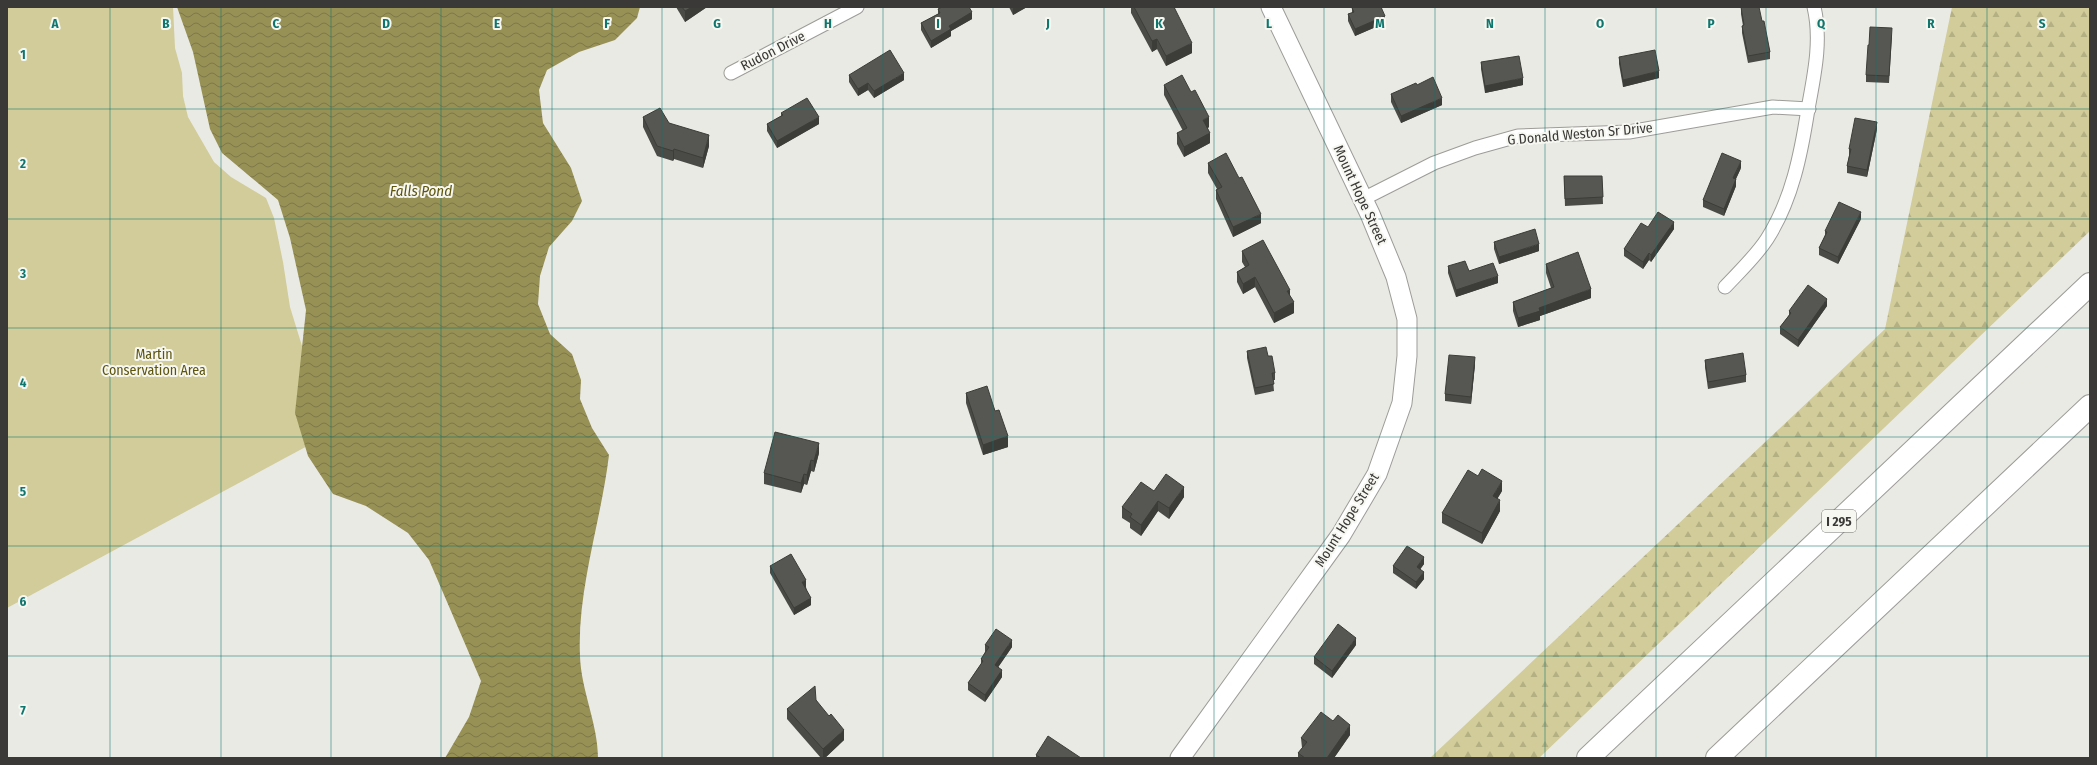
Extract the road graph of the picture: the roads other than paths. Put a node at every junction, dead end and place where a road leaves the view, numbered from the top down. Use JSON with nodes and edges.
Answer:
{"nodes":[{"id":1,"x":857,"y":7,"type":"edge"},
{"id":2,"x":1271,"y":7,"type":"edge"},
{"id":3,"x":1814,"y":7,"type":"edge"},
{"id":4,"x":731,"y":73,"type":"dead end"},
{"id":5,"x":1808,"y":109,"type":"junction"},
{"id":6,"x":1363,"y":199,"type":"junction"},
{"id":7,"x":2090,"y":284,"type":"edge"},
{"id":8,"x":1725,"y":287,"type":"dead end"},
{"id":9,"x":2090,"y":406,"type":"edge"},
{"id":10,"x":1180,"y":758,"type":"edge"},
{"id":11,"x":1588,"y":758,"type":"edge"},
{"id":12,"x":1717,"y":758,"type":"edge"}],
"edges":[{"from":1,"to":4,"type":"street","name":"Rudon Drive"},
{"from":2,"to":6,"type":"street","name":"Mount Hope Street"},
{"from":3,"to":5,"type":"street"},
{"from":5,"to":6,"type":"street","name":"G Donald Weston Sr Drive"},
{"from":5,"to":8,"type":"street"},
{"from":6,"to":10,"type":"street","name":"Mount Hope Street"},
{"from":7,"to":11,"type":"highway","number":"I 295"},
{"from":9,"to":12,"type":"highway"}]}
